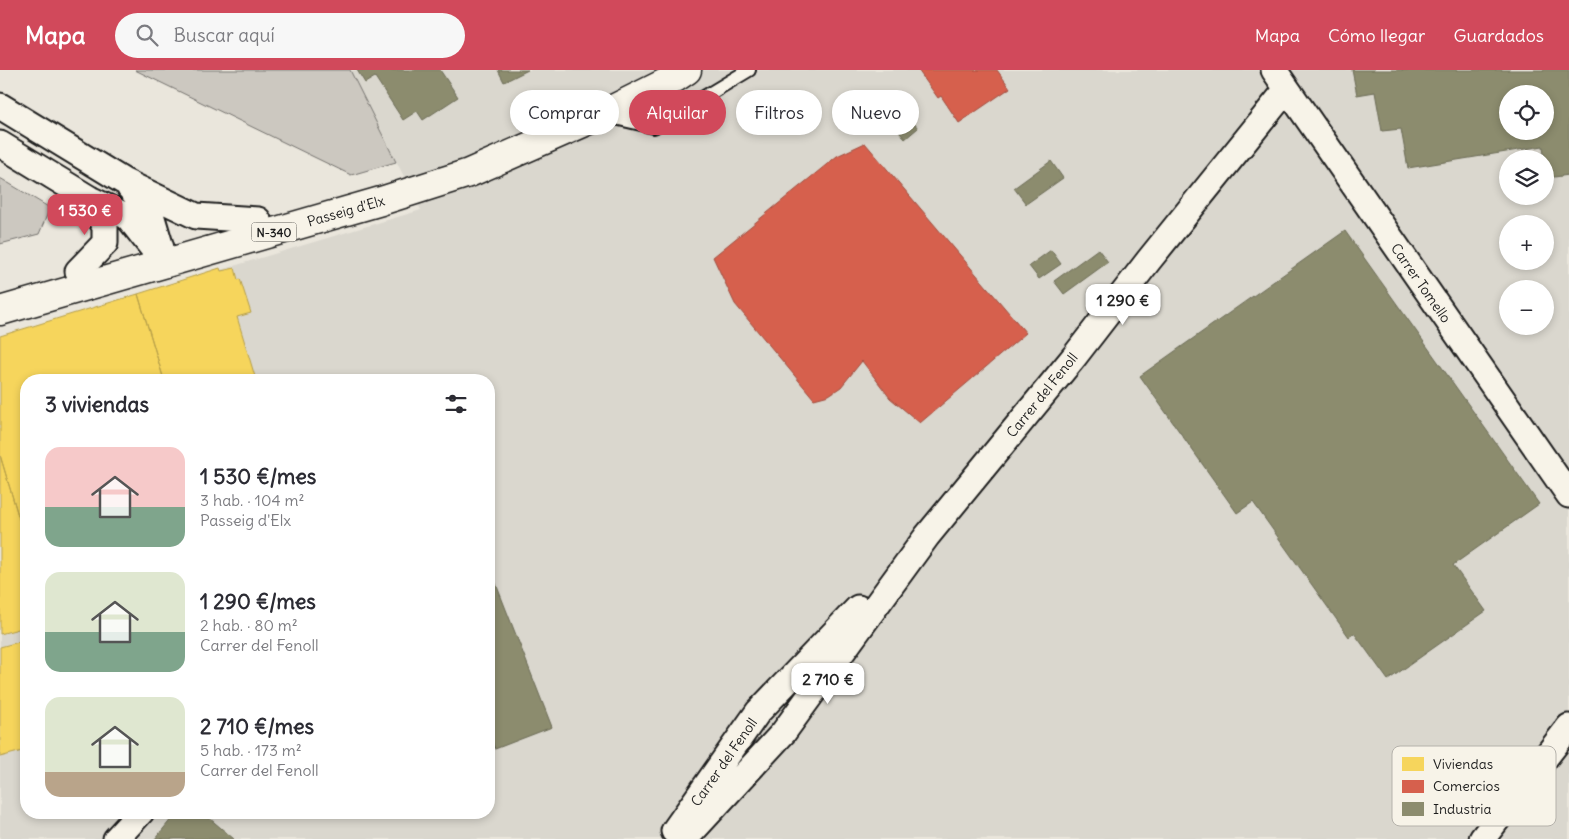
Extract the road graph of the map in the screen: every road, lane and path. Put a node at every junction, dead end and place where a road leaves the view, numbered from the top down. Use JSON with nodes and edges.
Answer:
{"nodes":[{"id":1,"x":687,"y":70,"type":"edge"},
{"id":2,"x":749,"y":70,"type":"edge"},
{"id":3,"x":1280,"y":80,"type":"edge"},
{"id":4,"x":0,"y":106,"type":"edge"},
{"id":5,"x":619,"y":106,"type":"edge"},
{"id":6,"x":619,"y":119,"type":"edge"},
{"id":7,"x":555,"y":135,"type":"edge"},
{"id":8,"x":544,"y":140,"type":"junction"},
{"id":9,"x":0,"y":144,"type":"edge"},
{"id":10,"x":123,"y":181,"type":"junction"},
{"id":11,"x":90,"y":199,"type":"junction"},
{"id":12,"x":258,"y":220,"type":"junction"},
{"id":13,"x":159,"y":254,"type":"junction"},
{"id":14,"x":78,"y":271,"type":"junction"},
{"id":15,"x":0,"y":293,"type":"edge"},
{"id":16,"x":0,"y":311,"type":"edge"},
{"id":17,"x":1569,"y":495,"type":"edge"},
{"id":18,"x":927,"y":536,"type":"junction"},
{"id":19,"x":1568,"y":728,"type":"edge"},
{"id":20,"x":1554,"y":746,"type":"edge"},
{"id":21,"x":135,"y":819,"type":"edge"},
{"id":22,"x":1492,"y":826,"type":"edge"},
{"id":23,"x":116,"y":839,"type":"edge"},
{"id":24,"x":669,"y":839,"type":"edge"},
{"id":25,"x":685,"y":839,"type":"edge"},
{"id":26,"x":1482,"y":839,"type":"edge"}],
"edges":[{"from":1,"to":5,"type":"highway","name":"Passeig d'Elx","number":"N-340"},
{"from":2,"to":6,"type":"lane"},
{"from":3,"to":17,"type":"street","name":"Carrer Tomello"},
{"from":3,"to":18,"type":"street","name":"Carrer del Fenoll"},
{"from":4,"to":10,"type":"street"},
{"from":7,"to":8,"type":"highway","name":"Passeig d'Elx","number":"N-340"},
{"from":8,"to":12,"type":"highway","name":"Passeig d'Elx","number":"N-340"},
{"from":8,"to":13,"type":"highway","name":"Passeig d'Elx","number":"N-340"},
{"from":9,"to":11,"type":"street"},
{"from":10,"to":12,"type":"street"},
{"from":10,"to":13,"type":"street"},
{"from":11,"to":13,"type":"street"},
{"from":11,"to":14,"type":"street"},
{"from":12,"to":13,"type":"highway","name":"Passeig d'Elx","number":"N-340"},
{"from":13,"to":14,"type":"highway","name":"Passeig d'Elx","number":"N-340"},
{"from":13,"to":16,"type":"highway","name":"Passeig d'Elx","number":"N-340"},
{"from":14,"to":15,"type":"highway","name":"Passeig d'Elx","number":"N-340"},
{"from":18,"to":24,"type":"street","name":"Carrer del Fenoll"},
{"from":18,"to":25,"type":"street","name":"Carrer del Fenoll"},
{"from":19,"to":20,"type":"street"},
{"from":21,"to":23,"type":"street"},
{"from":22,"to":26,"type":"street"}]}
